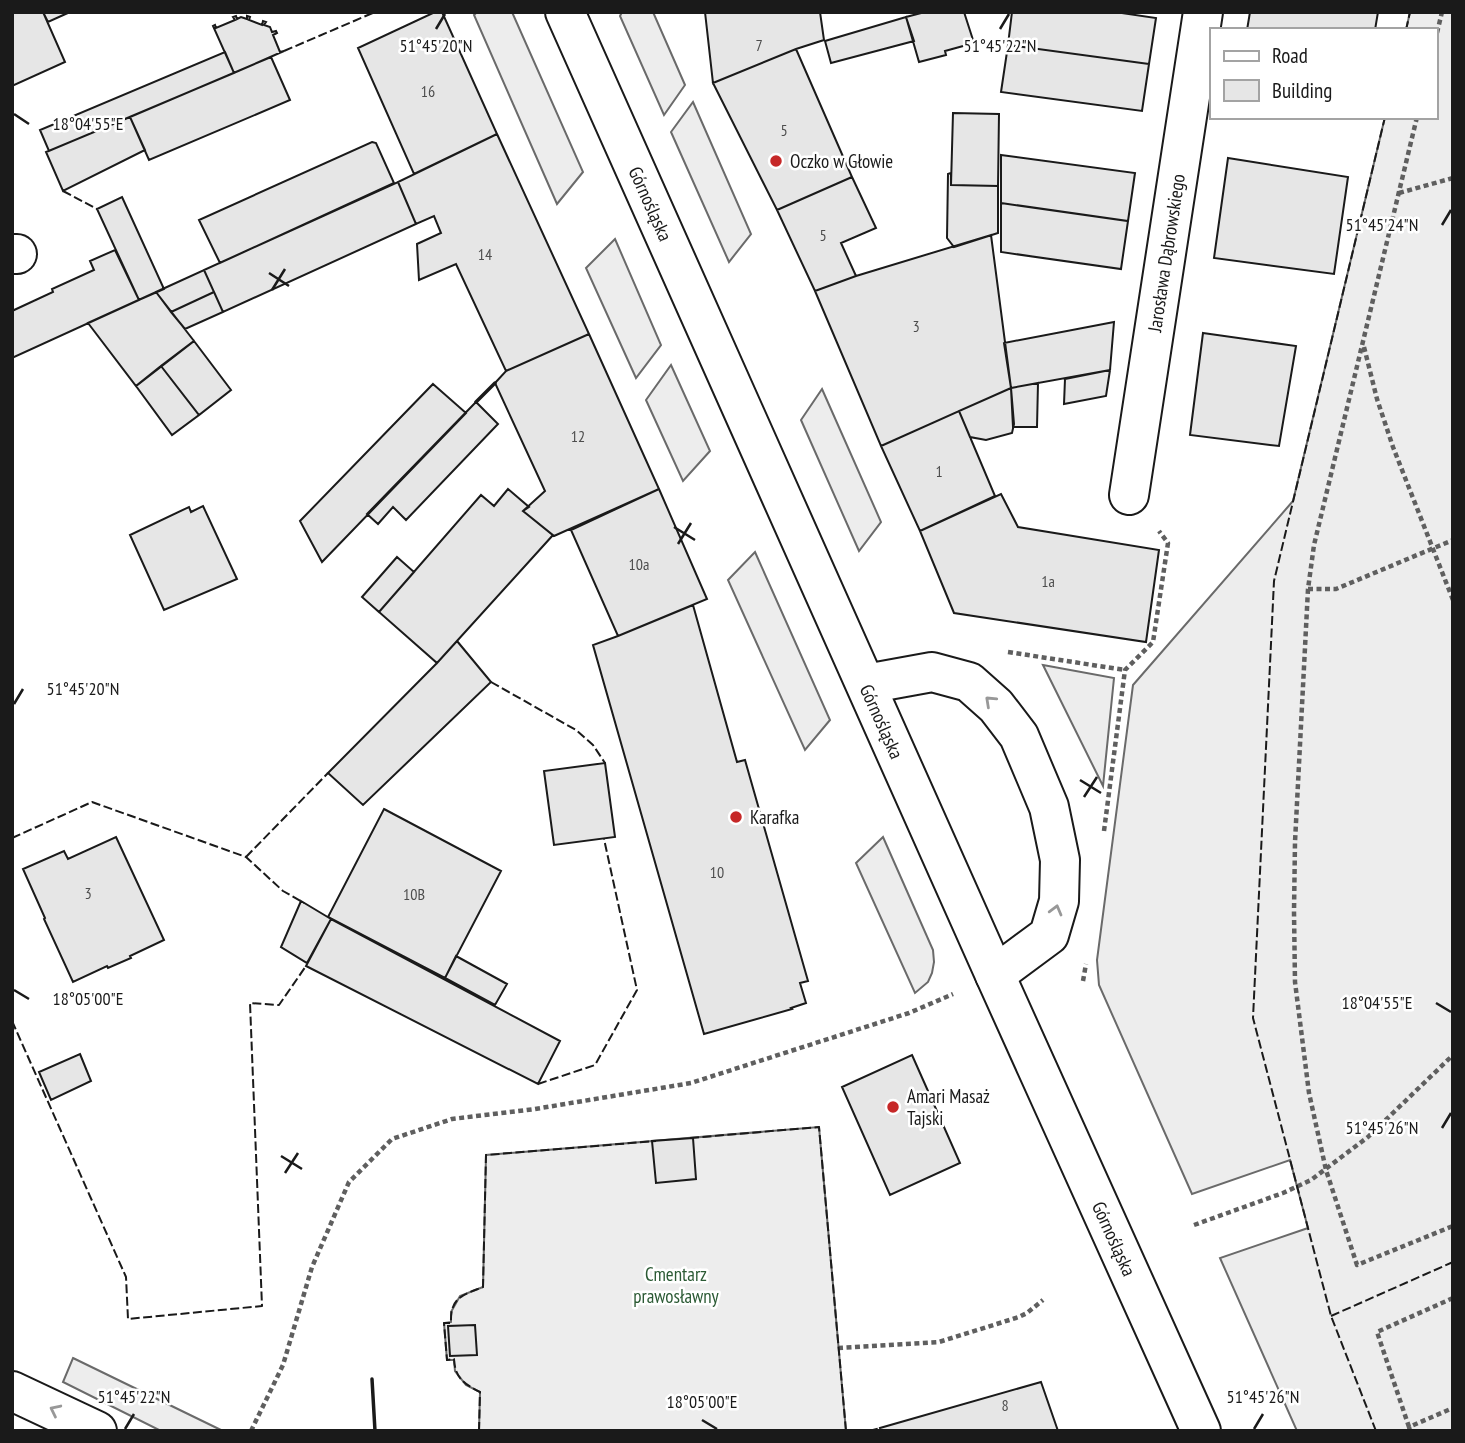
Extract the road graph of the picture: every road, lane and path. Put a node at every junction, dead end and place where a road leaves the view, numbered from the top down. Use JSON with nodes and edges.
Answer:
{"nodes":[{"id":1,"x":565,"y":12,"type":"edge"},
{"id":2,"x":1203,"y":12,"type":"edge"},
{"id":3,"x":1442,"y":12,"type":"edge"},
{"id":4,"x":1437,"y":33,"type":"edge"},
{"id":5,"x":1417,"y":119,"type":"edge"},
{"id":6,"x":1453,"y":178,"type":"edge"},
{"id":7,"x":1399,"y":193,"type":"junction"},
{"id":8,"x":1363,"y":344,"type":"junction"},
{"id":9,"x":1129,"y":495,"type":"joint"},
{"id":10,"x":1453,"y":540,"type":"edge"},
{"id":11,"x":1433,"y":548,"type":"junction"},
{"id":12,"x":1308,"y":589,"type":"junction"},
{"id":13,"x":1453,"y":600,"type":"edge"},
{"id":14,"x":1006,"y":652,"type":"dead end"},
{"id":15,"x":1125,"y":670,"type":"junction"},
{"id":16,"x":866,"y":684,"type":"junction"},
{"id":17,"x":1103,"y":832,"type":"dead end"},
{"id":18,"x":1087,"y":954,"type":"dead end"},
{"id":19,"x":995,"y":975,"type":"junction"},
{"id":20,"x":1083,"y":981,"type":"dead end"},
{"id":21,"x":1453,"y":1055,"type":"edge"},
{"id":22,"x":1325,"y":1171,"type":"junction"},
{"id":23,"x":1194,"y":1226,"type":"dead end"},
{"id":24,"x":1453,"y":1226,"type":"edge"},
{"id":25,"x":1453,"y":1298,"type":"edge"},
{"id":26,"x":1043,"y":1300,"type":"dead end"},
{"id":27,"x":838,"y":1348,"type":"dead end"},
{"id":28,"x":12,"y":1391,"type":"edge"},
{"id":29,"x":1453,"y":1408,"type":"edge"},
{"id":30,"x":1409,"y":1429,"type":"edge"},
{"id":31,"x":97,"y":1431,"type":"edge"},
{"id":32,"x":251,"y":1431,"type":"edge"},
{"id":33,"x":1201,"y":1431,"type":"edge"}],
"edges":[{"from":1,"to":16,"type":"street","name":"Górnośląska"},
{"from":2,"to":9,"type":"street","name":"Jarosława Dąbrowskiego"},
{"from":3,"to":4,"type":"path"},
{"from":5,"to":7,"type":"path"},
{"from":6,"to":7,"type":"path"},
{"from":7,"to":8,"type":"path"},
{"from":8,"to":11,"type":"path"},
{"from":8,"to":12,"type":"path"},
{"from":9,"to":15,"type":"path"},
{"from":10,"to":11,"type":"path"},
{"from":11,"to":12,"type":"path"},
{"from":11,"to":13,"type":"path"},
{"from":12,"to":22,"type":"path"},
{"from":14,"to":15,"type":"path"},
{"from":15,"to":17,"type":"path"},
{"from":16,"to":19,"type":"street","name":"Górnośląska"},
{"from":19,"to":16,"type":"street","one_way":true},
{"from":18,"to":20,"type":"path"},
{"from":19,"to":32,"type":"path"},
{"from":19,"to":33,"type":"street","name":"Górnośląska"},
{"from":21,"to":22,"type":"path"},
{"from":22,"to":23,"type":"path"},
{"from":22,"to":24,"type":"path"},
{"from":25,"to":30,"type":"path"},
{"from":26,"to":27,"type":"path"},
{"from":31,"to":28,"type":"street","one_way":true},
{"from":29,"to":30,"type":"path"}]}
